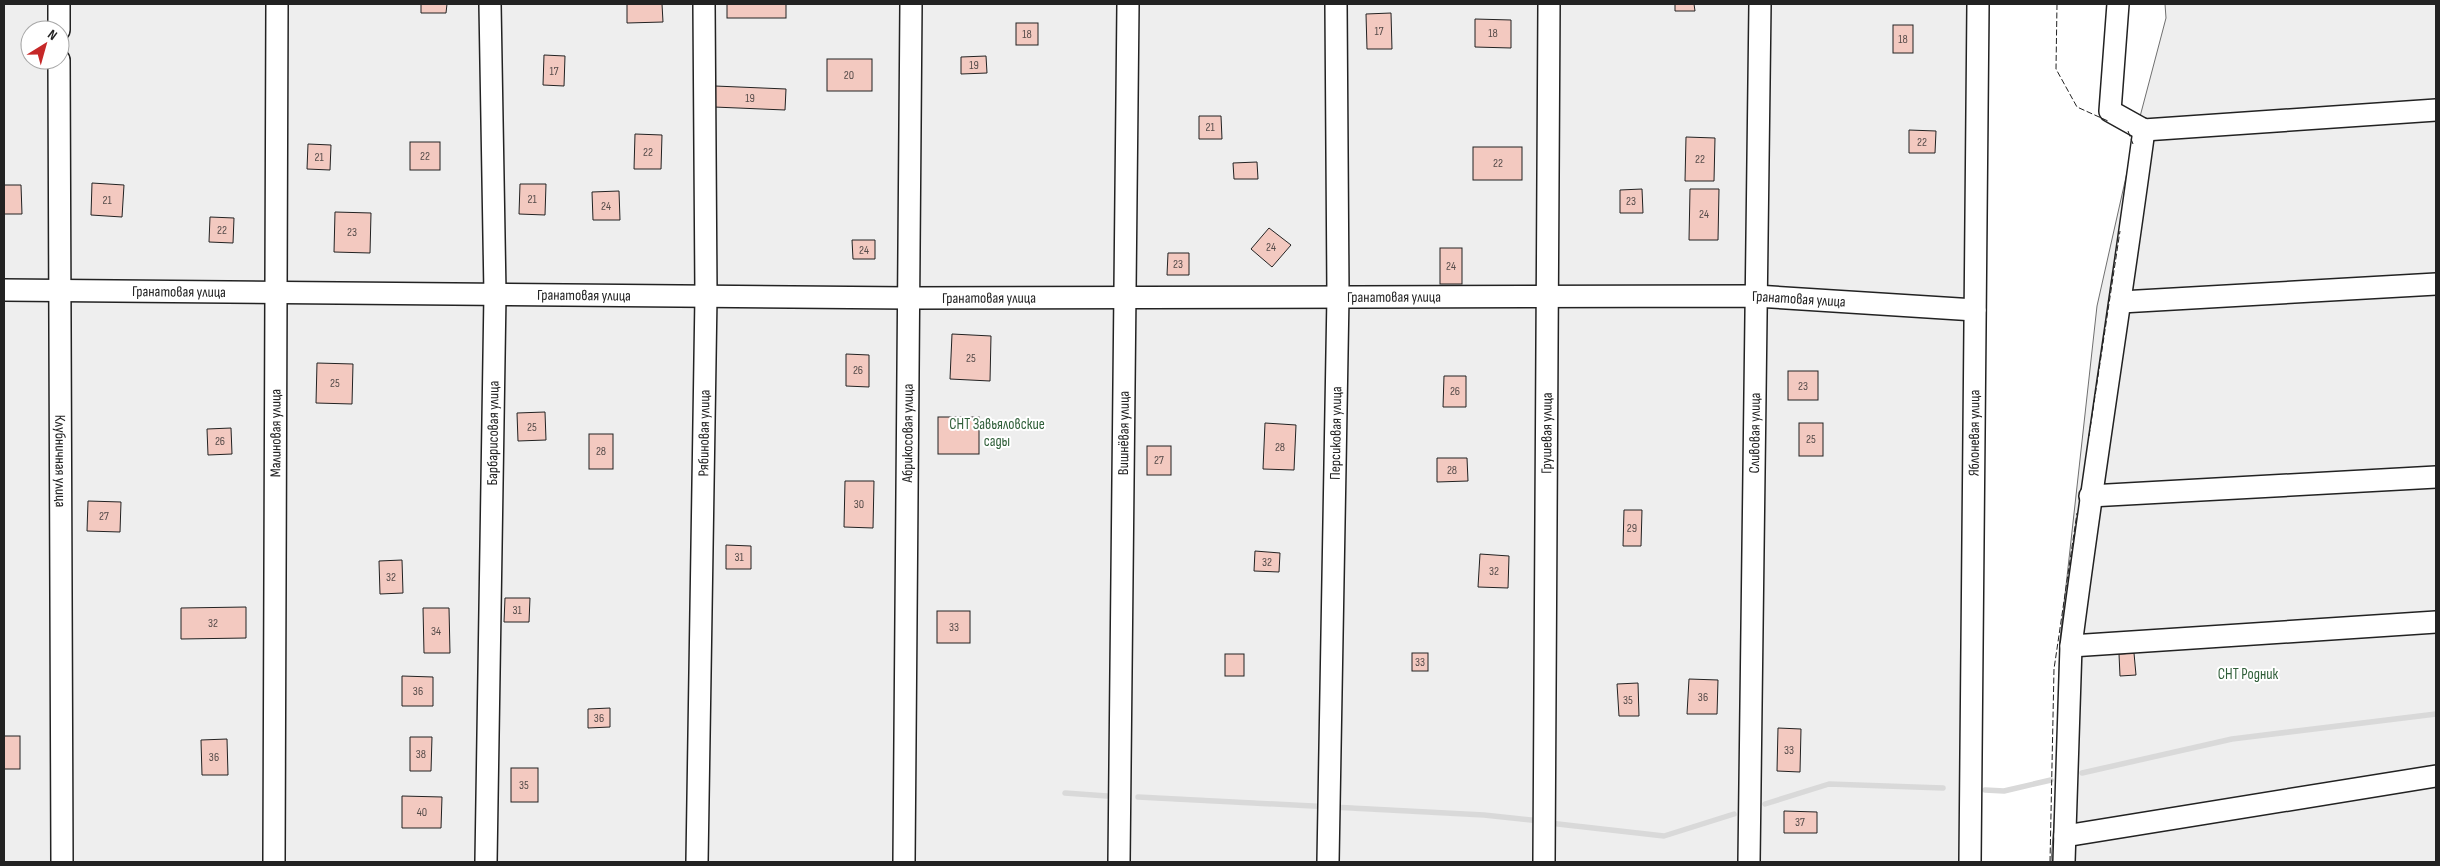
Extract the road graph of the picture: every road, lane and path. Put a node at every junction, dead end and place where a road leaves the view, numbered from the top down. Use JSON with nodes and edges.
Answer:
{"nodes":[{"id":1,"x":59,"y":4,"type":"edge"},
{"id":2,"x":276,"y":4,"type":"edge"},
{"id":3,"x":490,"y":4,"type":"edge"},
{"id":4,"x":704,"y":4,"type":"edge"},
{"id":5,"x":911,"y":4,"type":"edge"},
{"id":6,"x":1128,"y":4,"type":"edge"},
{"id":7,"x":1336,"y":4,"type":"edge"},
{"id":8,"x":1549,"y":4,"type":"edge"},
{"id":9,"x":1760,"y":4,"type":"edge"},
{"id":10,"x":1978,"y":4,"type":"edge"},
{"id":11,"x":2118,"y":4,"type":"edge"},
{"id":12,"x":59,"y":20,"type":"edge"},
{"id":13,"x":59,"y":70,"type":"edge"},
{"id":14,"x":2436,"y":110,"type":"edge"},
{"id":15,"x":2144,"y":130,"type":"junction"},
{"id":16,"x":2436,"y":284,"type":"edge"},
{"id":17,"x":4,"y":290,"type":"edge"},
{"id":18,"x":59,"y":291,"type":"junction"},
{"id":19,"x":275,"y":292,"type":"junction"},
{"id":20,"x":495,"y":294,"type":"junction"},
{"id":21,"x":706,"y":296,"type":"junction"},
{"id":22,"x":1124,"y":296,"type":"junction"},
{"id":23,"x":1338,"y":296,"type":"junction"},
{"id":24,"x":1547,"y":296,"type":"junction"},
{"id":25,"x":1756,"y":296,"type":"junction"},
{"id":26,"x":910,"y":298,"type":"junction"},
{"id":27,"x":2121,"y":302,"type":"junction"},
{"id":28,"x":1975,"y":310,"type":"junction"},
{"id":29,"x":2436,"y":477,"type":"edge"},
{"id":30,"x":2090,"y":496,"type":"junction"},
{"id":31,"x":2436,"y":622,"type":"edge"},
{"id":32,"x":2071,"y":646,"type":"junction"},
{"id":33,"x":2436,"y":776,"type":"edge"},
{"id":34,"x":2065,"y":836,"type":"junction"},
{"id":35,"x":62,"y":862,"type":"edge"},
{"id":36,"x":274,"y":862,"type":"edge"},
{"id":37,"x":486,"y":862,"type":"edge"},
{"id":38,"x":697,"y":862,"type":"edge"},
{"id":39,"x":904,"y":862,"type":"edge"},
{"id":40,"x":1120,"y":862,"type":"edge"},
{"id":41,"x":1328,"y":862,"type":"edge"},
{"id":42,"x":1544,"y":862,"type":"edge"},
{"id":43,"x":1749,"y":862,"type":"edge"},
{"id":44,"x":1970,"y":862,"type":"edge"},
{"id":45,"x":2064,"y":862,"type":"edge"}],
"edges":[{"from":1,"to":12,"type":"street"},
{"from":2,"to":19,"type":"street","name":"Малиновая улица"},
{"from":3,"to":20,"type":"street","name":"Барбарисовая улица"},
{"from":4,"to":21,"type":"street","name":"Рябиновая улица"},
{"from":5,"to":26,"type":"street","name":"Абрикосовая улица"},
{"from":6,"to":22,"type":"street","name":"Вишнёвая улица"},
{"from":7,"to":23,"type":"street","name":"Персиковая улица"},
{"from":8,"to":24,"type":"street","name":"Грушевая улица"},
{"from":9,"to":25,"type":"street","name":"Сливовая улица"},
{"from":10,"to":28,"type":"street","name":"Яблоневая улица"},
{"from":11,"to":15,"type":"street"},
{"from":13,"to":18,"type":"street","name":"Клубничная улица"},
{"from":14,"to":15,"type":"street"},
{"from":15,"to":27,"type":"street"},
{"from":16,"to":27,"type":"street"},
{"from":17,"to":18,"type":"street","name":"Гранатовая улица"},
{"from":18,"to":19,"type":"street","name":"Гранатовая улица"},
{"from":18,"to":35,"type":"street","name":"Клубничная улица"},
{"from":19,"to":20,"type":"street","name":"Гранатовая улица"},
{"from":19,"to":36,"type":"street","name":"Малиновая улица"},
{"from":20,"to":21,"type":"street","name":"Гранатовая улица"},
{"from":20,"to":37,"type":"street","name":"Барбарисовая улица"},
{"from":21,"to":26,"type":"street","name":"Гранатовая улица"},
{"from":21,"to":38,"type":"street","name":"Рябиновая улица"},
{"from":22,"to":23,"type":"street","name":"Гранатовая улица"},
{"from":22,"to":26,"type":"street","name":"Гранатовая улица"},
{"from":22,"to":40,"type":"street","name":"Вишнёвая улица"},
{"from":23,"to":24,"type":"street","name":"Гранатовая улица"},
{"from":23,"to":41,"type":"street","name":"Персиковая улица"},
{"from":24,"to":25,"type":"street","name":"Гранатовая улица"},
{"from":24,"to":42,"type":"street","name":"Грушевая улица"},
{"from":25,"to":28,"type":"street","name":"Гранатовая улица"},
{"from":25,"to":43,"type":"street","name":"Сливовая улица"},
{"from":26,"to":39,"type":"street","name":"Абрикосовая улица"},
{"from":27,"to":30,"type":"street"},
{"from":28,"to":44,"type":"street","name":"Яблоневая улица"},
{"from":29,"to":30,"type":"street"},
{"from":30,"to":32,"type":"street"},
{"from":31,"to":32,"type":"street"},
{"from":32,"to":34,"type":"street"},
{"from":33,"to":34,"type":"street"},
{"from":34,"to":45,"type":"street"}]}
